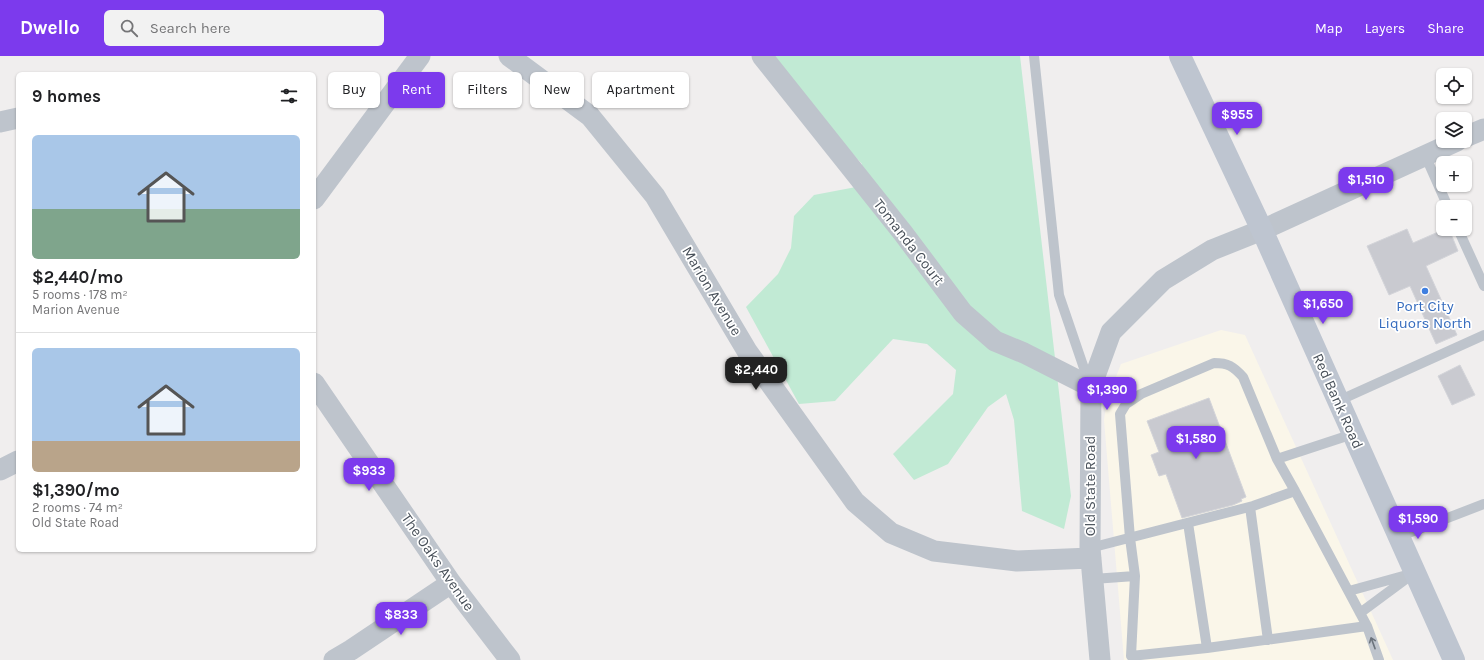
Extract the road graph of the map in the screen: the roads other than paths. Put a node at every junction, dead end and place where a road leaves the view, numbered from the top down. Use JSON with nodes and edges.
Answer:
{"nodes":[{"id":1,"x":420,"y":56,"type":"edge"},
{"id":2,"x":509,"y":56,"type":"edge"},
{"id":3,"x":762,"y":56,"type":"edge"},
{"id":4,"x":1034,"y":56,"type":"edge"},
{"id":5,"x":1180,"y":56,"type":"edge"},
{"id":6,"x":16,"y":118,"type":"edge"},
{"id":7,"x":0,"y":122,"type":"edge"},
{"id":8,"x":1484,"y":128,"type":"edge"},
{"id":9,"x":1472,"y":134,"type":"edge"},
{"id":10,"x":1442,"y":148,"type":"edge"},
{"id":11,"x":1425,"y":156,"type":"junction"},
{"id":12,"x":316,"y":197,"type":"edge"},
{"id":13,"x":1445,"y":200,"type":"edge"},
{"id":14,"x":1262,"y":230,"type":"junction"},
{"id":15,"x":1461,"y":236,"type":"edge"},
{"id":16,"x":1484,"y":286,"type":"edge"},
{"id":17,"x":1484,"y":335,"type":"edge"},
{"id":18,"x":316,"y":386,"type":"edge"},
{"id":19,"x":1091,"y":387,"type":"junction"},
{"id":20,"x":1338,"y":401,"type":"junction"},
{"id":21,"x":1353,"y":434,"type":"junction"},
{"id":22,"x":1277,"y":459,"type":"junction"},
{"id":23,"x":16,"y":462,"type":"edge"},
{"id":24,"x":0,"y":470,"type":"edge"},
{"id":25,"x":1295,"y":491,"type":"junction"},
{"id":26,"x":1484,"y":504,"type":"edge"},
{"id":27,"x":1250,"y":506,"type":"junction"},
{"id":28,"x":1188,"y":523,"type":"junction"},
{"id":29,"x":1398,"y":537,"type":"junction"},
{"id":30,"x":1130,"y":538,"type":"junction"},
{"id":31,"x":1091,"y":553,"type":"junction"},
{"id":32,"x":1414,"y":573,"type":"junction"},
{"id":33,"x":1135,"y":576,"type":"junction"},
{"id":34,"x":1093,"y":579,"type":"junction"},
{"id":35,"x":451,"y":583,"type":"junction"},
{"id":36,"x":1349,"y":591,"type":"junction"},
{"id":37,"x":1360,"y":613,"type":"junction"},
{"id":38,"x":1367,"y":626,"type":"junction"},
{"id":39,"x":1268,"y":640,"type":"junction"},
{"id":40,"x":1206,"y":648,"type":"junction"},
{"id":41,"x":1131,"y":658,"type":"edge"},
{"id":42,"x":334,"y":660,"type":"edge"},
{"id":43,"x":510,"y":660,"type":"edge"},
{"id":44,"x":1100,"y":660,"type":"edge"},
{"id":45,"x":1380,"y":660,"type":"edge"},
{"id":46,"x":1454,"y":660,"type":"edge"}],
"edges":[{"from":1,"to":12,"type":"street"},
{"from":2,"to":31,"type":"street","name":"Marion Avenue"},
{"from":3,"to":19,"type":"street","name":"Tomanda Court"},
{"from":4,"to":19,"type":"lane"},
{"from":5,"to":14,"type":"main road","name":"Red Bank Road"},
{"from":6,"to":7,"type":"street"},
{"from":8,"to":9,"type":"street"},
{"from":10,"to":11,"type":"street","name":"Old State Road"},
{"from":11,"to":13,"type":"lane"},
{"from":11,"to":14,"type":"street","name":"Old State Road"},
{"from":14,"to":19,"type":"street","name":"Old State Road"},
{"from":14,"to":20,"type":"main road","name":"Red Bank Road"},
{"from":15,"to":16,"type":"lane"},
{"from":17,"to":20,"type":"lane"},
{"from":18,"to":35,"type":"street","name":"The Oaks Avenue"},
{"from":19,"to":31,"type":"street","name":"Old State Road"},
{"from":20,"to":21,"type":"main road","name":"Red Bank Road"},
{"from":21,"to":22,"type":"lane"},
{"from":21,"to":29,"type":"main road","name":"Red Bank Road"},
{"from":22,"to":25,"type":"lane"},
{"from":22,"to":30,"type":"lane"},
{"from":23,"to":24,"type":"street"},
{"from":25,"to":27,"type":"lane"},
{"from":25,"to":36,"type":"lane"},
{"from":26,"to":29,"type":"lane"},
{"from":27,"to":28,"type":"lane"},
{"from":27,"to":39,"type":"lane"},
{"from":28,"to":30,"type":"lane"},
{"from":28,"to":40,"type":"lane"},
{"from":29,"to":32,"type":"main road","name":"Red Bank Road"},
{"from":30,"to":31,"type":"lane"},
{"from":30,"to":33,"type":"lane"},
{"from":31,"to":34,"type":"street","name":"Old State Road"},
{"from":32,"to":36,"type":"lane"},
{"from":32,"to":37,"type":"lane"},
{"from":32,"to":46,"type":"main road","name":"Red Bank Road"},
{"from":33,"to":34,"type":"lane"},
{"from":33,"to":41,"type":"lane"},
{"from":34,"to":44,"type":"street","name":"Old State Road"},
{"from":35,"to":42,"type":"street"},
{"from":35,"to":43,"type":"street","name":"The Oaks Avenue"},
{"from":36,"to":37,"type":"lane"},
{"from":37,"to":38,"type":"lane"},
{"from":38,"to":39,"type":"lane"},
{"from":45,"to":38,"type":"lane","one_way":true},
{"from":39,"to":40,"type":"lane"},
{"from":40,"to":41,"type":"lane"}]}
